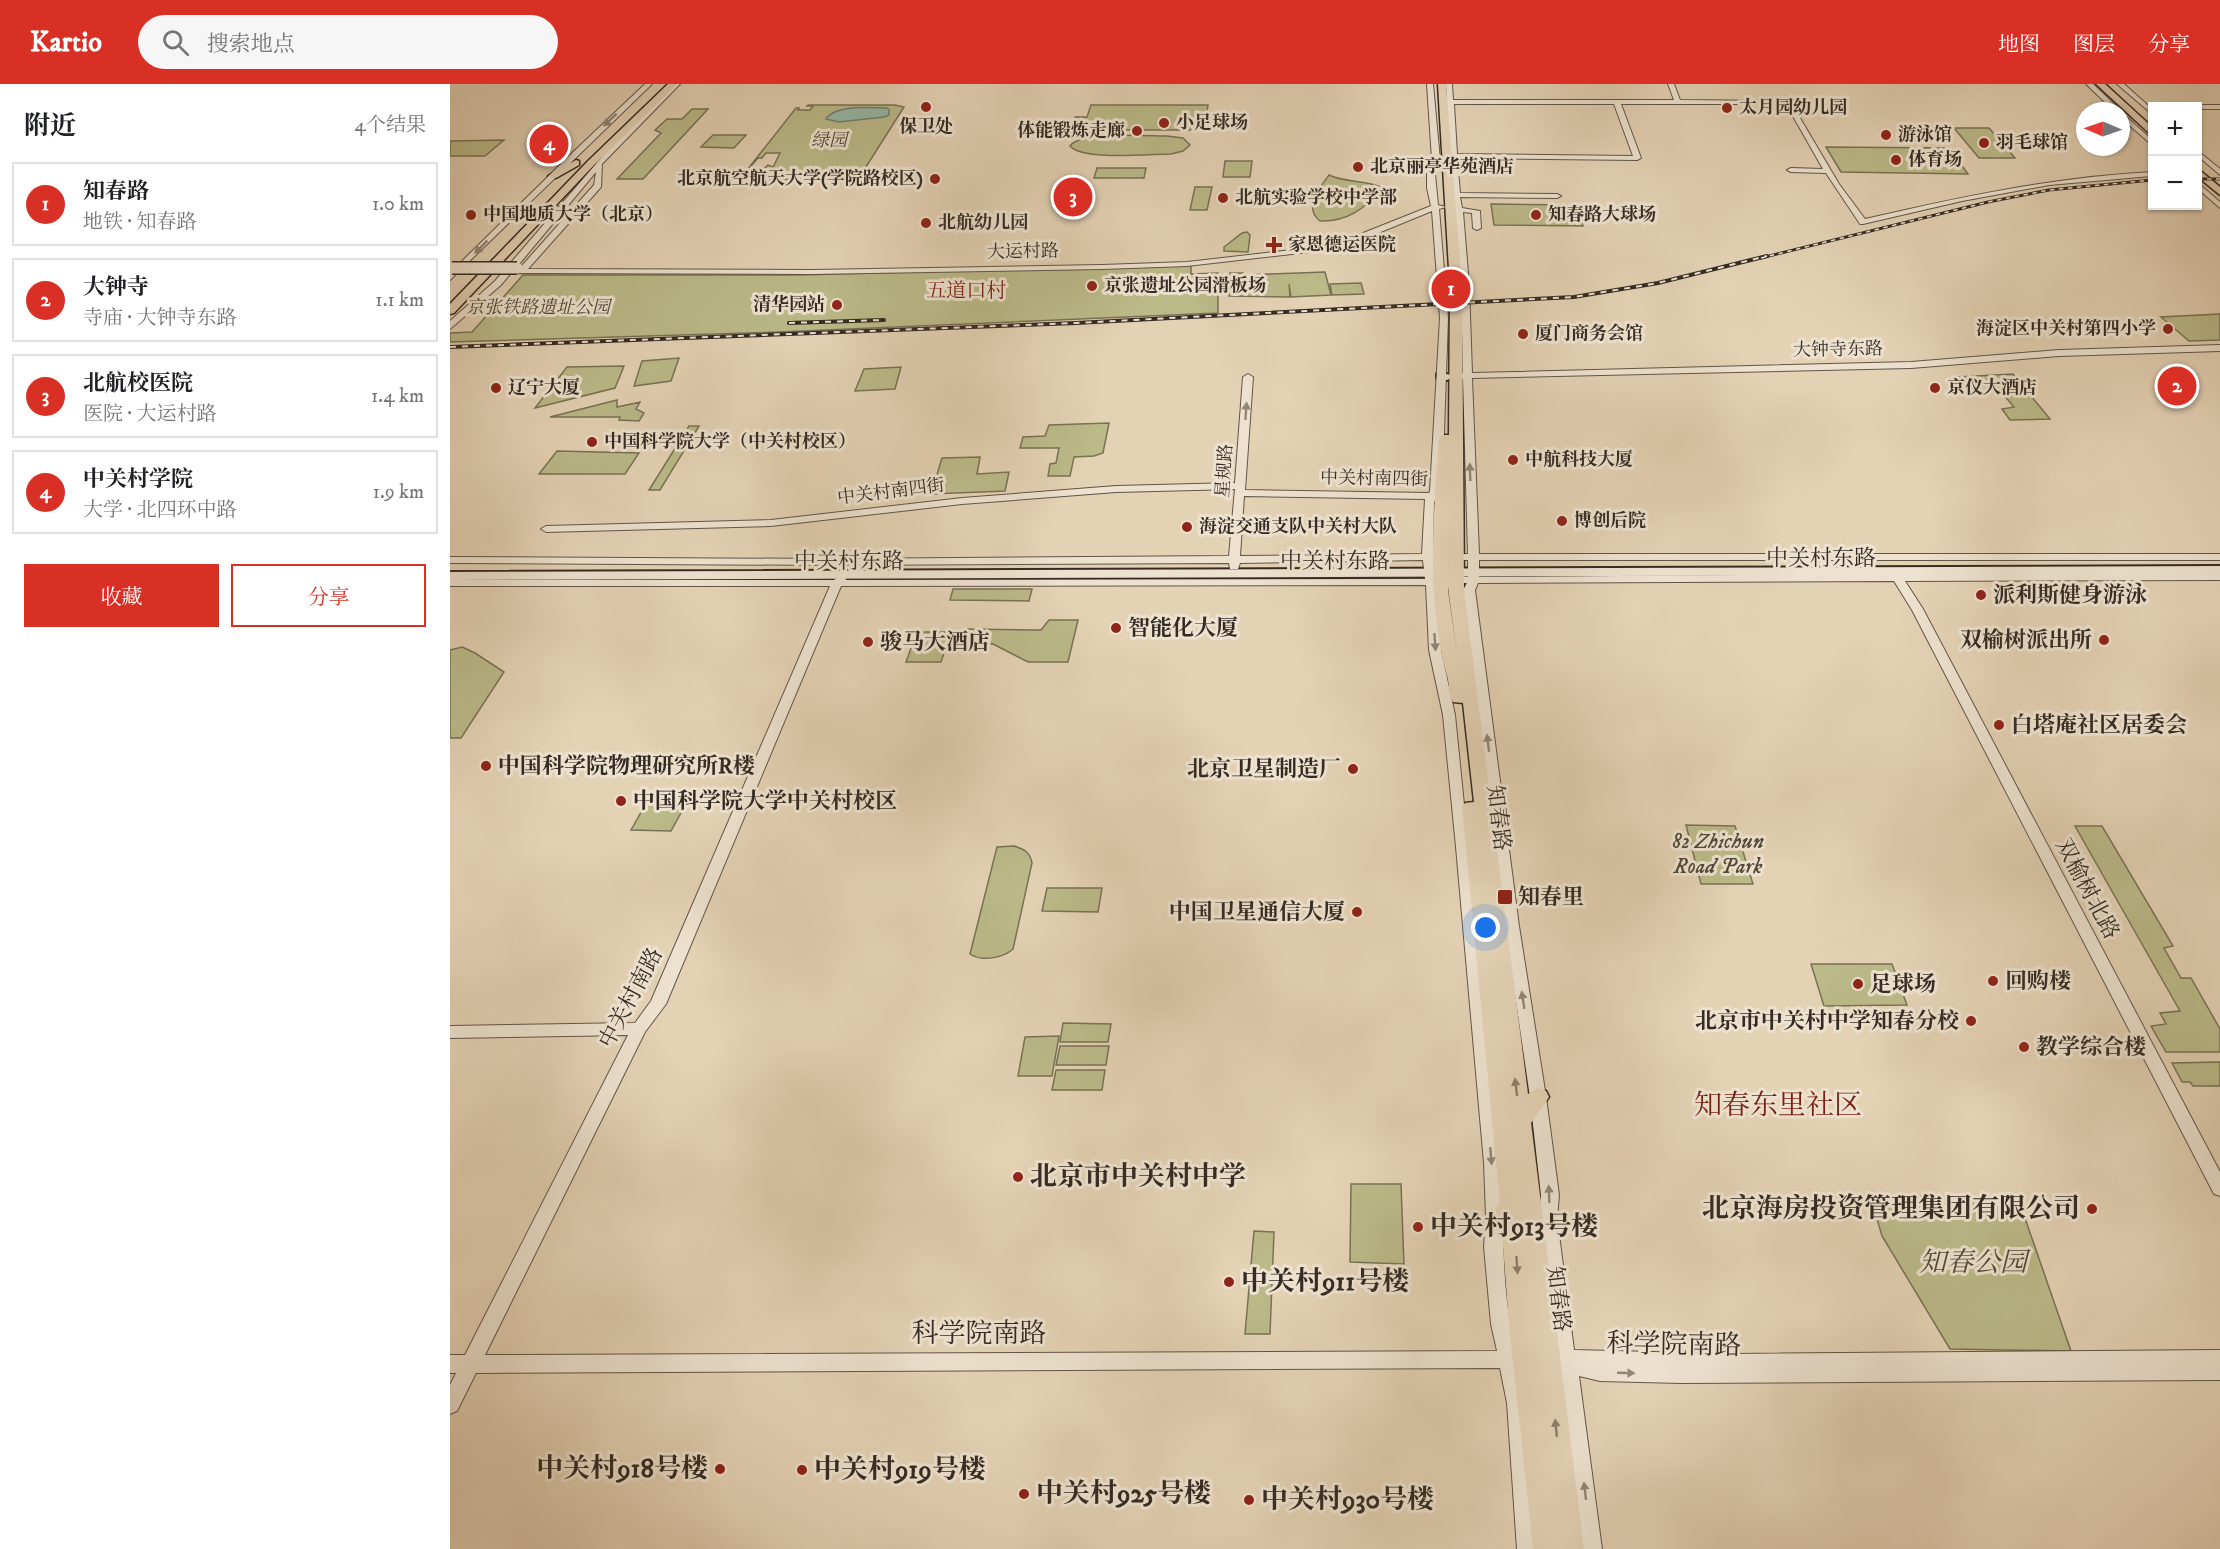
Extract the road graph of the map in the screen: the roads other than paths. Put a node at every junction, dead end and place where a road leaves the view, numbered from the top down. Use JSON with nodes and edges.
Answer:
{"nodes":[{"id":1,"x":659,"y":84,"type":"edge"},
{"id":2,"x":676,"y":84,"type":"edge"},
{"id":3,"x":1430,"y":84,"type":"edge"},
{"id":4,"x":1437,"y":84,"type":"edge"},
{"id":5,"x":1442,"y":84,"type":"edge"},
{"id":6,"x":1449,"y":84,"type":"edge"},
{"id":7,"x":1671,"y":84,"type":"edge"},
{"id":8,"x":2089,"y":84,"type":"edge"},
{"id":9,"x":2100,"y":84,"type":"edge"},
{"id":10,"x":2111,"y":84,"type":"edge"},
{"id":11,"x":2120,"y":84,"type":"edge"},
{"id":12,"x":647,"y":86,"type":"edge"},
{"id":13,"x":645,"y":99,"type":"junction"},
{"id":14,"x":1444,"y":102,"type":"junction"},
{"id":15,"x":1617,"y":102,"type":"junction"},
{"id":16,"x":1678,"y":102,"type":"junction"},
{"id":17,"x":2111,"y":102,"type":"edge"},
{"id":18,"x":2115,"y":102,"type":"edge"},
{"id":19,"x":2135,"y":106,"type":"junction"},
{"id":20,"x":2148,"y":106,"type":"edge"},
{"id":21,"x":2202,"y":107,"type":"edge"},
{"id":22,"x":2220,"y":107,"type":"edge"},
{"id":23,"x":2148,"y":112,"type":"edge"},
{"id":24,"x":2130,"y":116,"type":"edge"},
{"id":25,"x":2148,"y":118,"type":"edge"},
{"id":26,"x":2130,"y":122,"type":"edge"},
{"id":27,"x":2132,"y":125,"type":"junction"},
{"id":28,"x":2148,"y":128,"type":"edge"},
{"id":29,"x":2148,"y":139,"type":"edge"},
{"id":30,"x":2148,"y":148,"type":"edge"},
{"id":31,"x":1452,"y":156,"type":"junction"},
{"id":32,"x":2201,"y":156,"type":"edge"},
{"id":33,"x":574,"y":160,"type":"junction"},
{"id":34,"x":596,"y":164,"type":"junction"},
{"id":35,"x":2202,"y":166,"type":"edge"},
{"id":36,"x":1791,"y":170,"type":"dead end"},
{"id":37,"x":1829,"y":171,"type":"junction"},
{"id":38,"x":2220,"y":173,"type":"edge"},
{"id":39,"x":2148,"y":174,"type":"edge"},
{"id":40,"x":553,"y":176,"type":"joint"},
{"id":41,"x":2202,"y":176,"type":"edge"},
{"id":42,"x":2220,"y":183,"type":"edge"},
{"id":43,"x":582,"y":184,"type":"joint"},
{"id":44,"x":2202,"y":189,"type":"edge"},
{"id":45,"x":2220,"y":192,"type":"edge"},
{"id":46,"x":1456,"y":195,"type":"junction"},
{"id":47,"x":1557,"y":196,"type":"dead end"},
{"id":48,"x":2220,"y":206,"type":"edge"},
{"id":49,"x":1447,"y":208,"type":"junction"},
{"id":50,"x":1477,"y":228,"type":"dead end"},
{"id":51,"x":462,"y":253,"type":"dead end"},
{"id":52,"x":451,"y":268,"type":"edge"},
{"id":53,"x":519,"y":269,"type":"junction"},
{"id":54,"x":450,"y":294,"type":"edge"},
{"id":55,"x":450,"y":311,"type":"edge"},
{"id":56,"x":450,"y":326,"type":"edge"},
{"id":57,"x":2220,"y":348,"type":"edge"},
{"id":58,"x":1453,"y":376,"type":"junction"},
{"id":59,"x":1248,"y":377,"type":"dead end"},
{"id":60,"x":1240,"y":490,"type":"junction"},
{"id":61,"x":1450,"y":496,"type":"junction"},
{"id":62,"x":546,"y":529,"type":"dead end"},
{"id":63,"x":2220,"y":557,"type":"edge"},
{"id":64,"x":1753,"y":558,"type":"junction"},
{"id":65,"x":450,"y":560,"type":"edge"},
{"id":66,"x":1234,"y":563,"type":"junction"},
{"id":67,"x":2220,"y":563,"type":"edge"},
{"id":68,"x":1772,"y":564,"type":"junction"},
{"id":69,"x":1450,"y":569,"type":"junction"},
{"id":70,"x":450,"y":570,"type":"edge"},
{"id":71,"x":2220,"y":570,"type":"edge"},
{"id":72,"x":1900,"y":575,"type":"junction"},
{"id":73,"x":450,"y":576,"type":"edge"},
{"id":74,"x":731,"y":576,"type":"junction"},
{"id":75,"x":842,"y":576,"type":"junction"},
{"id":76,"x":2220,"y":577,"type":"edge"},
{"id":77,"x":450,"y":583,"type":"edge"},
{"id":78,"x":744,"y":583,"type":"junction"},
{"id":79,"x":1473,"y":821,"type":"junction"},
{"id":80,"x":1463,"y":847,"type":"junction"},
{"id":81,"x":639,"y":1029,"type":"junction"},
{"id":82,"x":450,"y":1032,"type":"edge"},
{"id":83,"x":1538,"y":1097,"type":"junction"},
{"id":84,"x":1520,"y":1122,"type":"junction"},
{"id":85,"x":2220,"y":1190,"type":"edge"},
{"id":86,"x":1512,"y":1207,"type":"junction"},
{"id":87,"x":1494,"y":1225,"type":"junction"},
{"id":88,"x":2220,"y":1359,"type":"edge"},
{"id":89,"x":1543,"y":1360,"type":"junction"},
{"id":90,"x":450,"y":1364,"type":"edge"},
{"id":91,"x":470,"y":1364,"type":"junction"},
{"id":92,"x":2220,"y":1371,"type":"edge"},
{"id":93,"x":450,"y":1405,"type":"edge"},
{"id":94,"x":1527,"y":1549,"type":"edge"},
{"id":95,"x":1547,"y":1549,"type":"edge"},
{"id":96,"x":1570,"y":1549,"type":"edge"},
{"id":97,"x":1592,"y":1549,"type":"edge"}],
"edges":[{"from":1,"to":13,"type":"main road"},
{"from":2,"to":34,"type":"street"},
{"from":2,"to":34,"type":"main road"},
{"from":3,"to":49,"type":"street","name":"知春路"},
{"from":4,"to":14,"type":"main road","name":"知春路"},
{"from":5,"to":14,"type":"main road","name":"知春路"},
{"from":6,"to":14,"type":"street","name":"知春路"},
{"from":7,"to":16,"type":"street"},
{"from":8,"to":17,"type":"street"},
{"from":9,"to":18,"type":"main road"},
{"from":10,"to":19,"type":"main road"},
{"from":11,"to":20,"type":"street"},
{"from":12,"to":13,"type":"main road"},
{"from":12,"to":33,"type":"street","one_way":true},
{"from":13,"to":33,"type":"main road"},
{"from":14,"to":15,"type":"street"},
{"from":14,"to":31,"type":"main road","name":"知春路"},
{"from":14,"to":49,"type":"main road","name":"知春路"},
{"from":15,"to":16,"type":"street"},
{"from":15,"to":31,"type":"street"},
{"from":16,"to":37,"type":"street"},
{"from":19,"to":23,"type":"main road"},
{"from":19,"to":25,"type":"main road"},
{"from":21,"to":22,"type":"street"},
{"from":24,"to":28,"type":"main road"},
{"from":26,"to":27,"type":"main road"},
{"from":27,"to":29,"type":"street"},
{"from":27,"to":30,"type":"street"},
{"from":31,"to":46,"type":"street","name":"知春路"},
{"from":31,"to":49,"type":"main road","name":"知春路"},
{"from":32,"to":38,"type":"street"},
{"from":33,"to":40,"type":"main road"},
{"from":33,"to":51,"type":"street"},
{"from":33,"to":54,"type":"main road"},
{"from":34,"to":43,"type":"main road"},
{"from":34,"to":53,"type":"street"},
{"from":34,"to":55,"type":"main road"},
{"from":35,"to":42,"type":"main road"},
{"from":36,"to":37,"type":"street"},
{"from":37,"to":39,"type":"street"},
{"from":40,"to":52,"type":"street","one_way":true},
{"from":41,"to":45,"type":"main road"},
{"from":43,"to":56,"type":"street"},
{"from":44,"to":48,"type":"street"},
{"from":46,"to":47,"type":"street"},
{"from":46,"to":49,"type":"street","name":"知春路"},
{"from":49,"to":50,"type":"street"},
{"from":49,"to":53,"type":"street","name":"大运村路"},
{"from":49,"to":58,"type":"main road","name":"知春路"},
{"from":49,"to":58,"type":"street","name":"知春路"},
{"from":52,"to":53,"type":"main road","name":"大运村路","bridge":true},
{"from":57,"to":58,"type":"street","name":"大钟寺东路"},
{"from":61,"to":58,"type":"main road","name":"知春路","one_way":true},
{"from":58,"to":61,"type":"main road","name":"知春路"},
{"from":60,"to":59,"type":"street","name":"星规路","one_way":true},
{"from":60,"to":61,"type":"street","name":"中关村南四街"},
{"from":60,"to":62,"type":"street","name":"中关村南四街"},
{"from":60,"to":66,"type":"street","name":"星规路"},
{"from":61,"to":69,"type":"main road","name":"知春路"},
{"from":61,"to":69,"type":"street","name":"知春路"},
{"from":63,"to":64,"type":"street","name":"中关村东路"},
{"from":64,"to":68,"type":"street"},
{"from":64,"to":69,"type":"street","name":"中关村东路"},
{"from":65,"to":66,"type":"street","name":"中关村东路"},
{"from":66,"to":69,"type":"main road","name":"中关村东路"},
{"from":66,"to":75,"type":"main road","name":"中关村东路"},
{"from":67,"to":68,"type":"main road","name":"中关村东路"},
{"from":68,"to":69,"type":"main road","name":"中关村东路"},
{"from":69,"to":72,"type":"main road","name":"中关村东路"},
{"from":69,"to":75,"type":"main road","name":"中关村东路"},
{"from":69,"to":79,"type":"main road","name":"知春路"},
{"from":69,"to":80,"type":"street","name":"知春路","one_way":true},
{"from":83,"to":69,"type":"street","name":"知春路","one_way":true},
{"from":84,"to":69,"type":"main road","name":"知春路","one_way":true},
{"from":70,"to":75,"type":"main road","name":"中关村东路"},
{"from":71,"to":72,"type":"main road","name":"中关村东路"},
{"from":72,"to":76,"type":"street","name":"中关村东路"},
{"from":72,"to":85,"type":"street","name":"双榆树北路"},
{"from":73,"to":74,"type":"main road","name":"中关村东路"},
{"from":74,"to":75,"type":"main road","name":"中关村东路"},
{"from":74,"to":78,"type":"main road"},
{"from":75,"to":78,"type":"street","name":"中关村东路"},
{"from":75,"to":81,"type":"street","name":"中关村南路"},
{"from":77,"to":78,"type":"street","name":"中关村东路"},
{"from":79,"to":80,"type":"main road"},
{"from":79,"to":86,"type":"main road","name":"知春路"},
{"from":80,"to":87,"type":"street","name":"知春路","one_way":true},
{"from":81,"to":82,"type":"street"},
{"from":81,"to":91,"type":"street","name":"中关村南路"},
{"from":83,"to":84,"type":"main road"},
{"from":89,"to":83,"type":"street","name":"知春路","one_way":true},
{"from":84,"to":89,"type":"main road","name":"知春路"},
{"from":86,"to":87,"type":"main road"},
{"from":86,"to":89,"type":"main road","name":"知春路","one_way":true},
{"from":87,"to":89,"type":"street","name":"知春路"},
{"from":88,"to":89,"type":"street","name":"科学院南路"},
{"from":89,"to":91,"type":"street","name":"科学院南路"},
{"from":89,"to":92,"type":"street","name":"科学院南路","one_way":true},
{"from":89,"to":94,"type":"street","name":"知春路"},
{"from":89,"to":95,"type":"main road","name":"知春路"},
{"from":96,"to":89,"type":"main road","name":"知春路","one_way":true},
{"from":97,"to":89,"type":"street","name":"知春路","one_way":true},
{"from":90,"to":91,"type":"street","name":"科学院南路"},
{"from":91,"to":93,"type":"street","name":"中关村南路"}]}
